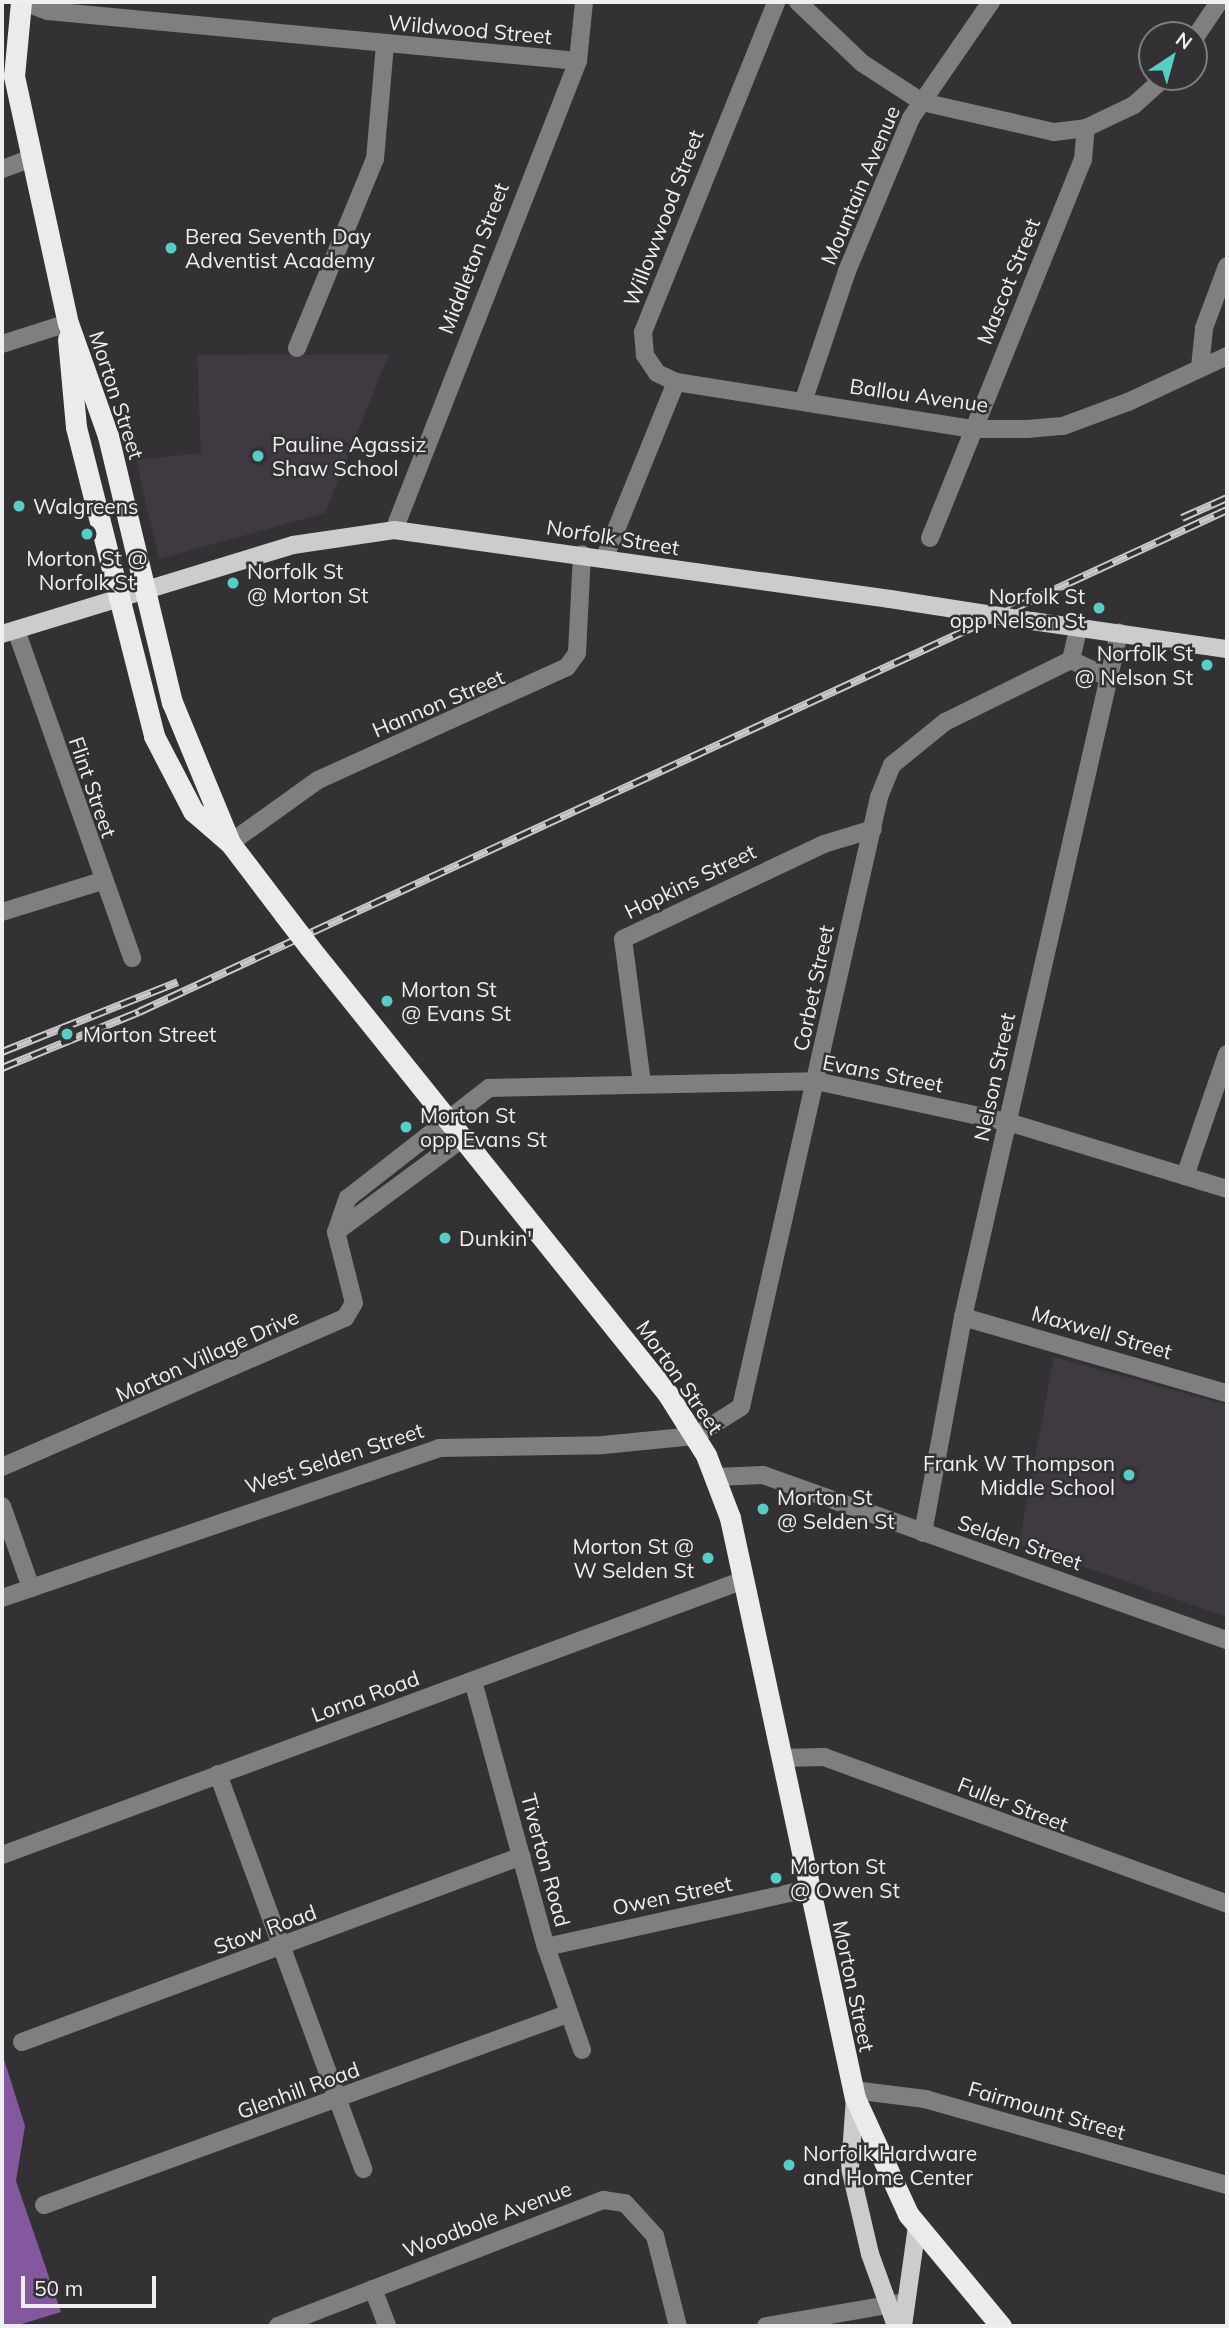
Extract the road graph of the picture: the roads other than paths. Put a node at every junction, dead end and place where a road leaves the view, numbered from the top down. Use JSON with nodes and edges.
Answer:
{"nodes":[{"id":1,"x":22,"y":2,"type":"edge"},
{"id":2,"x":584,"y":2,"type":"edge"},
{"id":3,"x":776,"y":2,"type":"edge"},
{"id":4,"x":798,"y":2,"type":"edge"},
{"id":5,"x":991,"y":2,"type":"edge"},
{"id":6,"x":1219,"y":2,"type":"edge"},
{"id":7,"x":1206,"y":21,"type":"edge"},
{"id":8,"x":385,"y":44,"type":"junction"},
{"id":9,"x":578,"y":61,"type":"junction"},
{"id":10,"x":1150,"y":91,"type":"edge"},
{"id":11,"x":922,"y":102,"type":"junction"},
{"id":12,"x":1086,"y":128,"type":"junction"},
{"id":13,"x":30,"y":159,"type":"junction"},
{"id":14,"x":2,"y":169,"type":"edge"},
{"id":15,"x":1227,"y":266,"type":"edge"},
{"id":16,"x":68,"y":323,"type":"junction"},
{"id":17,"x":2,"y":344,"type":"edge"},
{"id":18,"x":297,"y":348,"type":"dead end"},
{"id":19,"x":1227,"y":356,"type":"edge"},
{"id":20,"x":1200,"y":367,"type":"junction"},
{"id":21,"x":677,"y":382,"type":"junction"},
{"id":22,"x":803,"y":402,"type":"junction"},
{"id":23,"x":973,"y":429,"type":"junction"},
{"id":24,"x":394,"y":530,"type":"junction"},
{"id":25,"x":930,"y":538,"type":"dead end"},
{"id":26,"x":582,"y":554,"type":"junction"},
{"id":27,"x":605,"y":558,"type":"junction"},
{"id":28,"x":145,"y":586,"type":"junction"},
{"id":29,"x":116,"y":597,"type":"junction"},
{"id":30,"x":1079,"y":626,"type":"junction"},
{"id":31,"x":9,"y":632,"type":"edge"},
{"id":32,"x":1119,"y":633,"type":"junction"},
{"id":33,"x":1227,"y":649,"type":"edge"},
{"id":34,"x":1071,"y":660,"type":"junction"},
{"id":35,"x":1106,"y":676,"type":"junction"},
{"id":36,"x":873,"y":829,"type":"junction"},
{"id":37,"x":230,"y":843,"type":"junction"},
{"id":38,"x":102,"y":881,"type":"junction"},
{"id":39,"x":2,"y":912,"type":"edge"},
{"id":40,"x":132,"y":958,"type":"dead end"},
{"id":41,"x":1227,"y":1054,"type":"edge"},
{"id":42,"x":816,"y":1081,"type":"junction"},
{"id":43,"x":642,"y":1083,"type":"junction"},
{"id":44,"x":446,"y":1119,"type":"junction"},
{"id":45,"x":1008,"y":1122,"type":"junction"},
{"id":46,"x":463,"y":1138,"type":"junction"},
{"id":47,"x":1185,"y":1176,"type":"junction"},
{"id":48,"x":1227,"y":1189,"type":"edge"},
{"id":49,"x":336,"y":1232,"type":"junction"},
{"id":50,"x":963,"y":1317,"type":"junction"},
{"id":51,"x":1227,"y":1393,"type":"edge"},
{"id":52,"x":695,"y":1436,"type":"junction"},
{"id":53,"x":2,"y":1467,"type":"edge"},
{"id":54,"x":716,"y":1477,"type":"junction"},
{"id":55,"x":2,"y":1506,"type":"edge"},
{"id":56,"x":923,"y":1533,"type":"junction"},
{"id":57,"x":744,"y":1580,"type":"junction"},
{"id":58,"x":30,"y":1588,"type":"junction"},
{"id":59,"x":2,"y":1598,"type":"edge"},
{"id":60,"x":1227,"y":1640,"type":"edge"},
{"id":61,"x":472,"y":1681,"type":"junction"},
{"id":62,"x":782,"y":1758,"type":"junction"},
{"id":63,"x":218,"y":1774,"type":"junction"},
{"id":64,"x":2,"y":1854,"type":"edge"},
{"id":65,"x":522,"y":1856,"type":"junction"},
{"id":66,"x":808,"y":1889,"type":"junction"},
{"id":67,"x":1227,"y":1904,"type":"edge"},
{"id":68,"x":546,"y":1947,"type":"junction"},
{"id":69,"x":281,"y":1948,"type":"junction"},
{"id":70,"x":567,"y":2014,"type":"junction"},
{"id":71,"x":22,"y":2042,"type":"dead end"},
{"id":72,"x":582,"y":2050,"type":"dead end"},
{"id":73,"x":859,"y":2092,"type":"junction"},
{"id":74,"x":339,"y":2100,"type":"junction"},
{"id":75,"x":363,"y":2169,"type":"dead end"},
{"id":76,"x":1227,"y":2185,"type":"edge"},
{"id":77,"x":44,"y":2205,"type":"dead end"},
{"id":78,"x":916,"y":2227,"type":"junction"},
{"id":79,"x":373,"y":2289,"type":"junction"},
{"id":80,"x":905,"y":2302,"type":"junction"},
{"id":81,"x":886,"y":2304,"type":"junction"},
{"id":82,"x":278,"y":2326,"type":"edge"},
{"id":83,"x":387,"y":2326,"type":"edge"},
{"id":84,"x":678,"y":2326,"type":"edge"},
{"id":85,"x":766,"y":2326,"type":"edge"},
{"id":86,"x":896,"y":2326,"type":"edge"},
{"id":87,"x":903,"y":2326,"type":"edge"},
{"id":88,"x":1001,"y":2326,"type":"edge"}],
"edges":[{"from":1,"to":8,"type":"street","name":"Wildwood Street"},
{"from":1,"to":13,"type":"highway","name":"Morton Street"},
{"from":2,"to":9,"type":"street","name":"Middleton Street"},
{"from":3,"to":21,"type":"street","name":"Willowwood Street"},
{"from":4,"to":11,"type":"street"},
{"from":5,"to":11,"type":"street","name":"Mountain Avenue"},
{"from":6,"to":7,"type":"street"},
{"from":8,"to":9,"type":"street","name":"Wildwood Street"},
{"from":8,"to":18,"type":"street"},
{"from":9,"to":24,"type":"street","name":"Middleton Street"},
{"from":10,"to":12,"type":"street"},
{"from":11,"to":12,"type":"street"},
{"from":11,"to":22,"type":"street","name":"Mountain Avenue"},
{"from":12,"to":23,"type":"street","name":"Mascot Street"},
{"from":13,"to":14,"type":"street"},
{"from":13,"to":16,"type":"highway","name":"Morton Street"},
{"from":15,"to":20,"type":"street"},
{"from":16,"to":17,"type":"street"},
{"from":16,"to":28,"type":"highway","name":"Morton Street"},
{"from":16,"to":29,"type":"highway","name":"Morton Street"},
{"from":19,"to":20,"type":"street","name":"Ballou Avenue"},
{"from":20,"to":23,"type":"street","name":"Ballou Avenue"},
{"from":21,"to":22,"type":"street","name":"Ballou Avenue"},
{"from":21,"to":27,"type":"street"},
{"from":22,"to":23,"type":"street","name":"Ballou Avenue"},
{"from":23,"to":25,"type":"street","name":"Mascot Street"},
{"from":24,"to":26,"type":"main road","name":"Norfolk Street"},
{"from":24,"to":28,"type":"main road","name":"Norfolk Street"},
{"from":26,"to":27,"type":"main road","name":"Norfolk Street"},
{"from":26,"to":37,"type":"street","name":"Hannon Street"},
{"from":27,"to":30,"type":"main road","name":"Norfolk Street","bridge":true},
{"from":28,"to":29,"type":"main road","name":"Norfolk Street"},
{"from":28,"to":37,"type":"highway","name":"Morton Street"},
{"from":29,"to":31,"type":"main road","name":"Norfolk Street"},
{"from":29,"to":37,"type":"highway","name":"Morton Street"},
{"from":30,"to":32,"type":"main road","name":"Norfolk Street"},
{"from":30,"to":34,"type":"street"},
{"from":31,"to":38,"type":"street","name":"Flint Street"},
{"from":32,"to":33,"type":"main road","name":"Norfolk Street"},
{"from":32,"to":35,"type":"street","name":"Nelson Street"},
{"from":34,"to":35,"type":"street"},
{"from":34,"to":36,"type":"street","name":"Corbet Street"},
{"from":35,"to":45,"type":"street","name":"Nelson Street"},
{"from":36,"to":42,"type":"street","name":"Corbet Street"},
{"from":36,"to":43,"type":"street","name":"Hopkins Street"},
{"from":37,"to":44,"type":"highway","name":"Morton Street","bridge":true},
{"from":38,"to":39,"type":"street"},
{"from":38,"to":40,"type":"street","name":"Flint Street"},
{"from":41,"to":47,"type":"street"},
{"from":42,"to":43,"type":"street","name":"Evans Street"},
{"from":42,"to":45,"type":"street","name":"Evans Street"},
{"from":42,"to":52,"type":"street","name":"Corbet Street"},
{"from":43,"to":44,"type":"street","name":"Evans Street"},
{"from":44,"to":46,"type":"highway","name":"Morton Street"},
{"from":44,"to":49,"type":"street"},
{"from":45,"to":47,"type":"street","name":"Evans Street"},
{"from":45,"to":50,"type":"street","name":"Nelson Street"},
{"from":46,"to":49,"type":"street"},
{"from":46,"to":52,"type":"highway","name":"Morton Street"},
{"from":47,"to":48,"type":"street","name":"Evans Street"},
{"from":49,"to":53,"type":"street","name":"Morton Village Drive"},
{"from":50,"to":51,"type":"street","name":"Maxwell Street"},
{"from":50,"to":56,"type":"street","name":"Nelson Street"},
{"from":52,"to":54,"type":"highway","name":"Morton Street"},
{"from":52,"to":58,"type":"street","name":"West Selden Street"},
{"from":54,"to":56,"type":"street","name":"Selden Street"},
{"from":54,"to":57,"type":"highway","name":"Morton Street"},
{"from":55,"to":58,"type":"street"},
{"from":56,"to":60,"type":"street","name":"Selden Street"},
{"from":57,"to":61,"type":"street","name":"Lorna Road"},
{"from":57,"to":62,"type":"highway","name":"Morton Street"},
{"from":58,"to":59,"type":"street","name":"West Selden Street"},
{"from":61,"to":63,"type":"street","name":"Lorna Road"},
{"from":61,"to":65,"type":"street","name":"Tiverton Road"},
{"from":62,"to":66,"type":"highway","name":"Morton Street"},
{"from":62,"to":67,"type":"street","name":"Fuller Street"},
{"from":63,"to":64,"type":"street","name":"Lorna Road"},
{"from":63,"to":69,"type":"street"},
{"from":65,"to":68,"type":"street","name":"Tiverton Road"},
{"from":65,"to":69,"type":"street","name":"Stow Road"},
{"from":66,"to":68,"type":"street","name":"Owen Street"},
{"from":66,"to":73,"type":"highway","name":"Morton Street"},
{"from":68,"to":70,"type":"street","name":"Tiverton Road"},
{"from":69,"to":71,"type":"street","name":"Stow Road"},
{"from":69,"to":74,"type":"street"},
{"from":70,"to":72,"type":"street","name":"Tiverton Road"},
{"from":70,"to":74,"type":"street","name":"Glenhill Road"},
{"from":73,"to":76,"type":"street","name":"Fairmount Street"},
{"from":73,"to":78,"type":"highway","name":"Morton Street"},
{"from":73,"to":81,"type":"main road","name":"Morton Street"},
{"from":74,"to":75,"type":"street"},
{"from":74,"to":77,"type":"street","name":"Glenhill Road"},
{"from":78,"to":80,"type":"main road"},
{"from":78,"to":88,"type":"highway","name":"Morton Street"},
{"from":79,"to":82,"type":"street","name":"Woodbole Avenue"},
{"from":79,"to":83,"type":"street"},
{"from":79,"to":84,"type":"street","name":"Woodbole Avenue"},
{"from":80,"to":81,"type":"street"},
{"from":80,"to":87,"type":"main road"},
{"from":81,"to":85,"type":"street"},
{"from":81,"to":86,"type":"main road","name":"Morton Street"}]}
